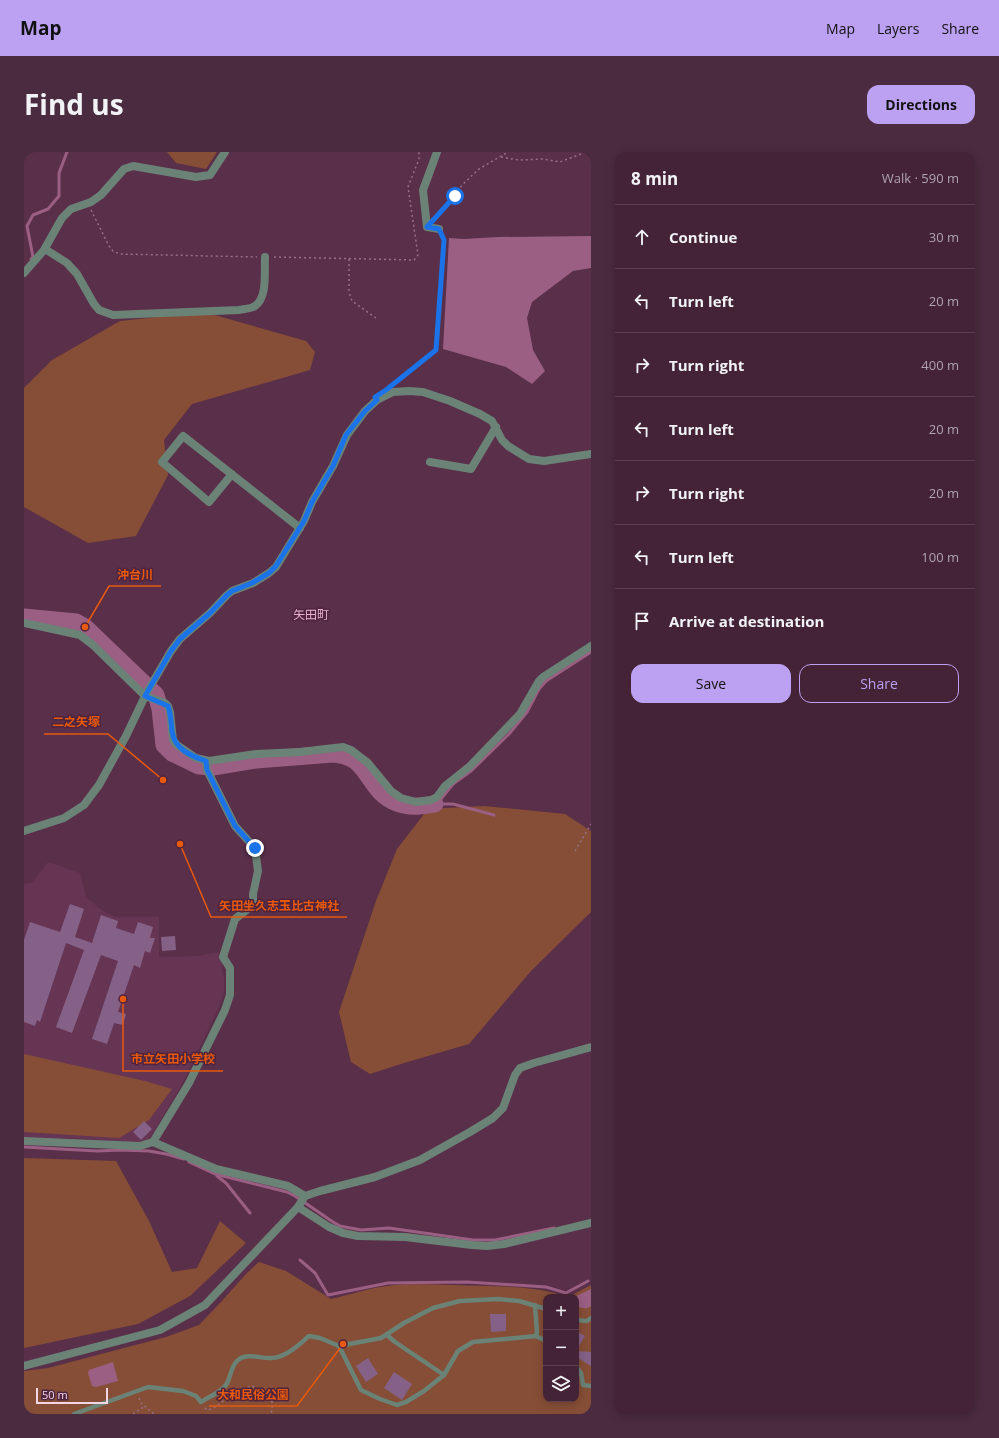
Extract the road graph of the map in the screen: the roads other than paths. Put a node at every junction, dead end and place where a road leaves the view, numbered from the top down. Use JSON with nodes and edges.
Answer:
{"nodes":[{"id":1,"x":225,"y":152,"type":"edge"},
{"id":2,"x":437,"y":152,"type":"edge"},
{"id":3,"x":439,"y":229,"type":"road end"},
{"id":4,"x":45,"y":248,"type":"junction"},
{"id":5,"x":265,"y":257,"type":"road end"},
{"id":6,"x":24,"y":273,"type":"edge"},
{"id":7,"x":496,"y":427,"type":"junction"},
{"id":8,"x":591,"y":454,"type":"edge"},
{"id":9,"x":430,"y":462,"type":"dead end"},
{"id":10,"x":232,"y":474,"type":"junction"},
{"id":11,"x":300,"y":528,"type":"junction"},
{"id":12,"x":24,"y":623,"type":"edge"},
{"id":13,"x":591,"y":646,"type":"edge"},
{"id":14,"x":147,"y":691,"type":"junction"},
{"id":15,"x":207,"y":765,"type":"junction"},
{"id":16,"x":24,"y":831,"type":"edge"},
{"id":17,"x":591,"y":1047,"type":"edge"},
{"id":18,"x":24,"y":1141,"type":"edge"},
{"id":19,"x":153,"y":1142,"type":"junction"},
{"id":20,"x":305,"y":1196,"type":"junction"},
{"id":21,"x":298,"y":1207,"type":"junction"},
{"id":22,"x":591,"y":1224,"type":"edge"},
{"id":23,"x":535,"y":1305,"type":"junction"},
{"id":24,"x":543,"y":1308,"type":"edge"},
{"id":25,"x":591,"y":1318,"type":"edge"},
{"id":26,"x":579,"y":1320,"type":"edge"},
{"id":27,"x":387,"y":1335,"type":"junction"},
{"id":28,"x":536,"y":1336,"type":"junction"},
{"id":29,"x":543,"y":1340,"type":"edge"},
{"id":30,"x":339,"y":1346,"type":"junction"},
{"id":31,"x":24,"y":1366,"type":"edge"},
{"id":32,"x":579,"y":1370,"type":"edge"},
{"id":33,"x":444,"y":1375,"type":"junction"},
{"id":34,"x":591,"y":1386,"type":"edge"},
{"id":35,"x":74,"y":1414,"type":"edge"}],
"edges":[{"from":1,"to":4,"type":"street"},
{"from":2,"to":3,"type":"street"},
{"from":4,"to":5,"type":"street"},
{"from":4,"to":6,"type":"street"},
{"from":7,"to":8,"type":"street"},
{"from":7,"to":9,"type":"street"},
{"from":7,"to":11,"type":"street"},
{"from":10,"to":10,"type":"street"},
{"from":10,"to":11,"type":"street"},
{"from":11,"to":14,"type":"street"},
{"from":12,"to":14,"type":"street"},
{"from":13,"to":15,"type":"street"},
{"from":14,"to":15,"type":"street"},
{"from":14,"to":16,"type":"street"},
{"from":15,"to":19,"type":"street"},
{"from":17,"to":20,"type":"street"},
{"from":18,"to":19,"type":"street"},
{"from":19,"to":20,"type":"street"},
{"from":20,"to":21,"type":"street"},
{"from":21,"to":22,"type":"street"},
{"from":21,"to":31,"type":"street"},
{"from":23,"to":24,"type":"lane"},
{"from":23,"to":27,"type":"lane"},
{"from":23,"to":28,"type":"lane"},
{"from":25,"to":26,"type":"lane"},
{"from":27,"to":30,"type":"lane"},
{"from":27,"to":33,"type":"lane"},
{"from":28,"to":29,"type":"lane"},
{"from":28,"to":33,"type":"lane"},
{"from":30,"to":33,"type":"lane"},
{"from":30,"to":35,"type":"lane"},
{"from":32,"to":34,"type":"lane"}]}
